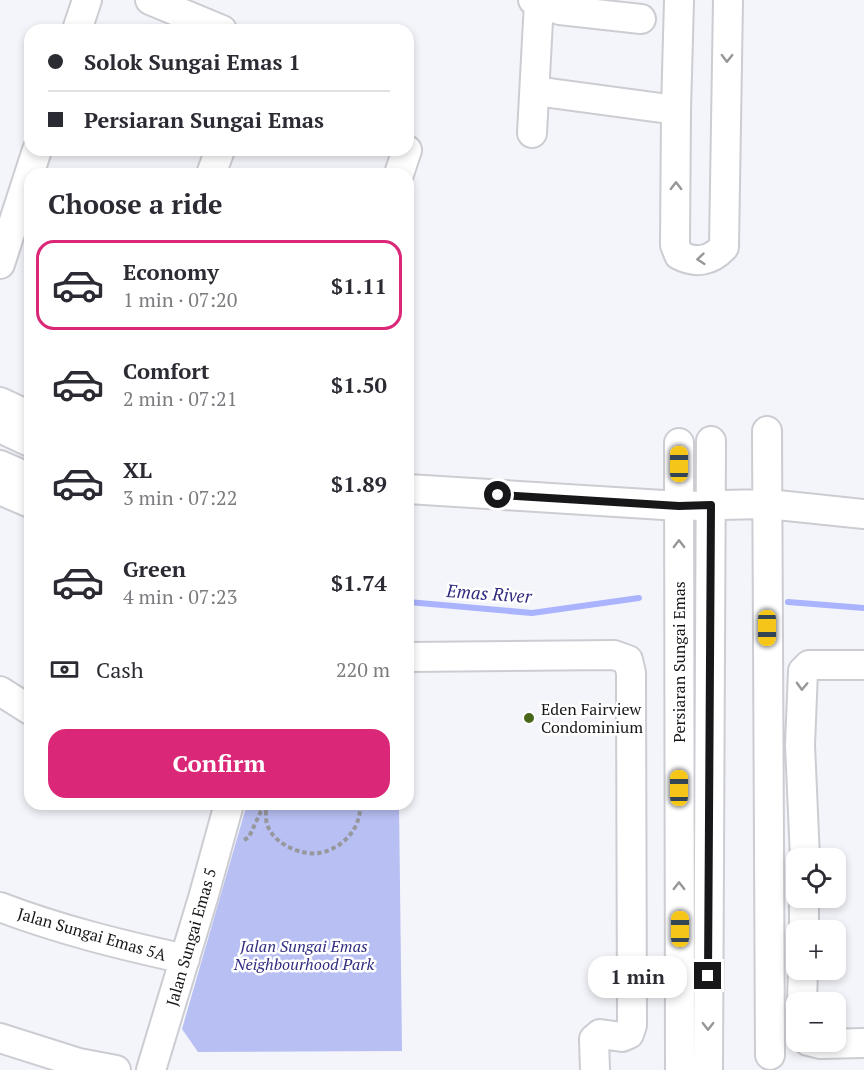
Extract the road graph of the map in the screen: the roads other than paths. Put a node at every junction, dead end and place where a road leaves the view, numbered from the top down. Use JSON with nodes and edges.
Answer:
{"nodes":[{"id":1,"x":87,"y":0,"type":"edge"},
{"id":2,"x":150,"y":0,"type":"edge"},
{"id":3,"x":679,"y":0,"type":"edge"},
{"id":4,"x":728,"y":0,"type":"edge"},
{"id":5,"x":536,"y":1,"type":"edge"},
{"id":6,"x":642,"y":19,"type":"dead end"},
{"id":7,"x":79,"y":24,"type":"edge"},
{"id":8,"x":208,"y":24,"type":"edge"},
{"id":9,"x":536,"y":91,"type":"junction"},
{"id":10,"x":676,"y":110,"type":"junction"},
{"id":11,"x":532,"y":133,"type":"dead end"},
{"id":12,"x":24,"y":190,"type":"edge"},
{"id":13,"x":0,"y":264,"type":"edge"},
{"id":14,"x":0,"y":402,"type":"edge"},
{"id":15,"x":24,"y":413,"type":"edge"},
{"id":16,"x":0,"y":428,"type":"edge"},
{"id":17,"x":767,"y":431,"type":"dead end"},
{"id":18,"x":24,"y":439,"type":"edge"},
{"id":19,"x":711,"y":441,"type":"dead end"},
{"id":20,"x":679,"y":443,"type":"dead end"},
{"id":21,"x":0,"y":465,"type":"edge"},
{"id":22,"x":24,"y":475,"type":"edge"},
{"id":23,"x":414,"y":489,"type":"edge"},
{"id":24,"x":0,"y":490,"type":"edge"},
{"id":25,"x":24,"y":500,"type":"edge"},
{"id":26,"x":768,"y":504,"type":"junction"},
{"id":27,"x":711,"y":505,"type":"junction"},
{"id":28,"x":679,"y":506,"type":"junction"},
{"id":29,"x":864,"y":514,"type":"edge"},
{"id":30,"x":414,"y":657,"type":"edge"},
{"id":31,"x":864,"y":665,"type":"edge"},
{"id":32,"x":0,"y":691,"type":"edge"},
{"id":33,"x":24,"y":706,"type":"edge"},
{"id":34,"x":227,"y":810,"type":"edge"},
{"id":35,"x":805,"y":848,"type":"edge"},
{"id":36,"x":0,"y":907,"type":"edge"},
{"id":37,"x":185,"y":959,"type":"junction"},
{"id":38,"x":0,"y":1038,"type":"edge"},
{"id":39,"x":846,"y":1043,"type":"edge"},
{"id":40,"x":864,"y":1043,"type":"edge"},
{"id":41,"x":770,"y":1055,"type":"dead end"},
{"id":42,"x":116,"y":1070,"type":"edge"},
{"id":43,"x":151,"y":1070,"type":"edge"},
{"id":44,"x":595,"y":1070,"type":"edge"},
{"id":45,"x":680,"y":1070,"type":"edge"},
{"id":46,"x":708,"y":1070,"type":"edge"}],
"edges":[{"from":1,"to":7,"type":"street"},
{"from":2,"to":8,"type":"street"},
{"from":3,"to":10,"type":"street"},
{"from":4,"to":10,"type":"street","one_way":true},
{"from":5,"to":6,"type":"street"},
{"from":5,"to":9,"type":"street"},
{"from":9,"to":10,"type":"street"},
{"from":9,"to":11,"type":"street"},
{"from":12,"to":13,"type":"street"},
{"from":14,"to":15,"type":"street"},
{"from":16,"to":18,"type":"street"},
{"from":17,"to":26,"type":"street"},
{"from":19,"to":27,"type":"street","name":"Persiaran Sungai Emas"},
{"from":20,"to":28,"type":"street","name":"Persiaran Sungai Emas"},
{"from":21,"to":22,"type":"street"},
{"from":23,"to":28,"type":"street"},
{"from":24,"to":25,"type":"street"},
{"from":26,"to":27,"type":"street"},
{"from":26,"to":29,"type":"street"},
{"from":26,"to":41,"type":"street"},
{"from":27,"to":28,"type":"street"},
{"from":27,"to":46,"type":"street","name":"Persiaran Sungai Emas","one_way":true},
{"from":45,"to":28,"type":"street","name":"Persiaran Sungai Emas","one_way":true},
{"from":30,"to":44,"type":"street"},
{"from":31,"to":35,"type":"street","one_way":true},
{"from":32,"to":33,"type":"street"},
{"from":34,"to":37,"type":"street","name":"Jalan Sungai Emas 5"},
{"from":36,"to":37,"type":"street","name":"Jalan Sungai Emas 5A"},
{"from":37,"to":43,"type":"street","name":"Jalan Sungai Emas 5"},
{"from":38,"to":42,"type":"street"},
{"from":39,"to":40,"type":"street"}]}
